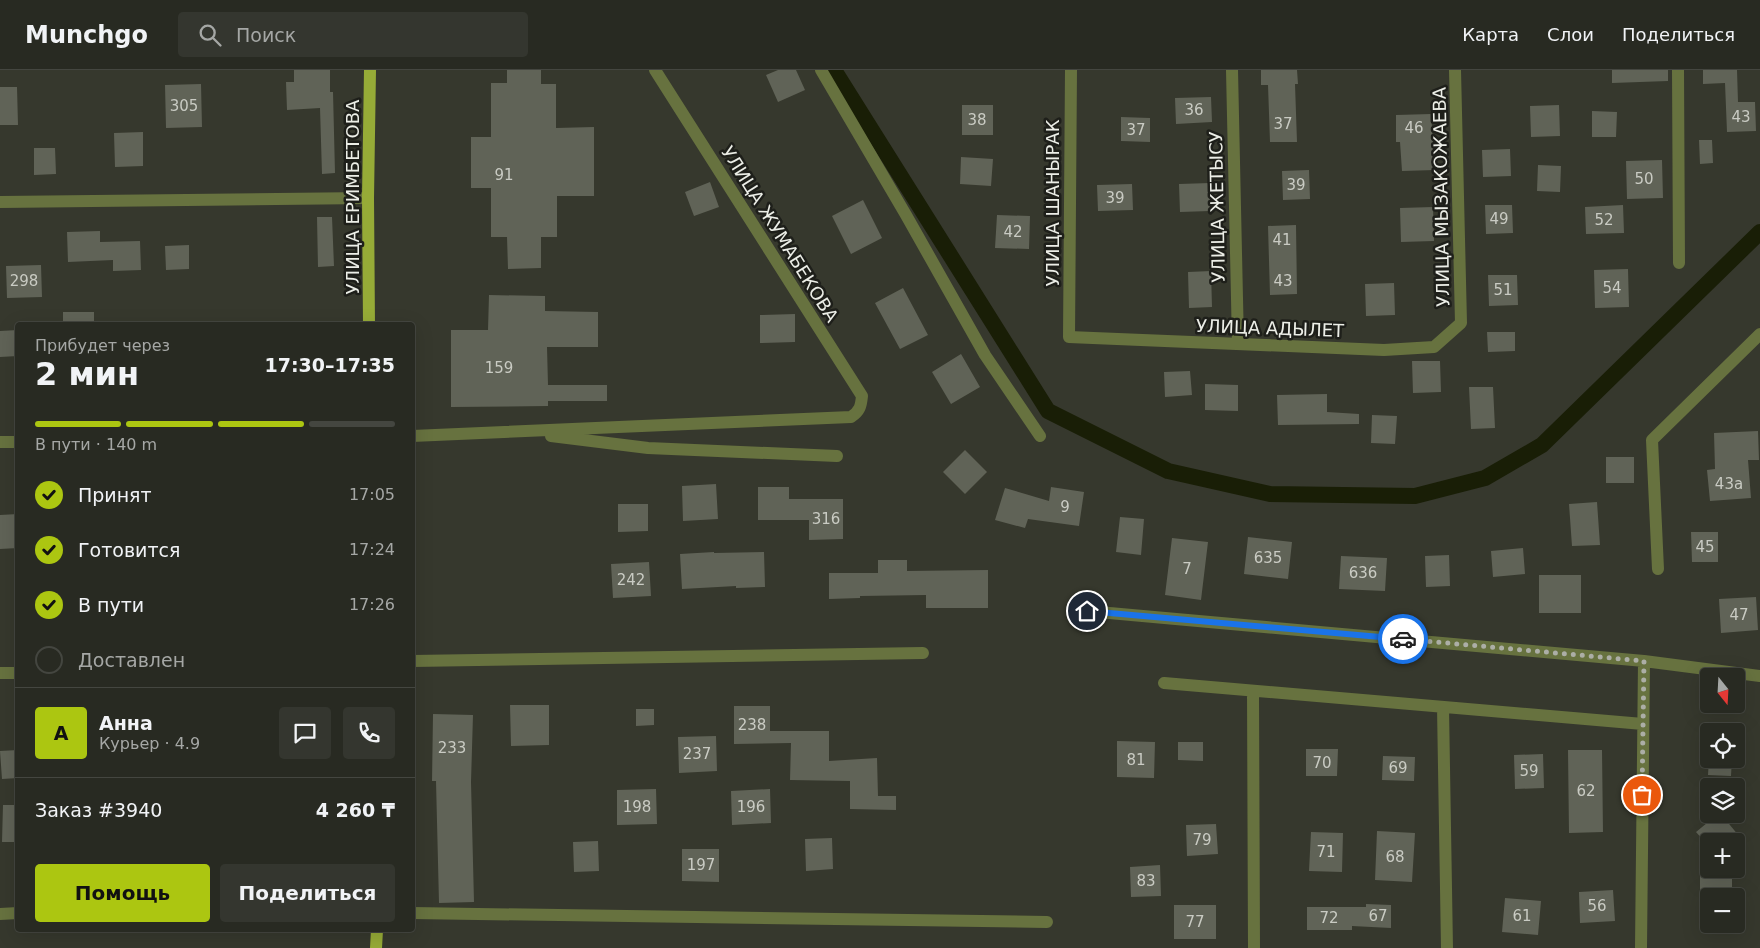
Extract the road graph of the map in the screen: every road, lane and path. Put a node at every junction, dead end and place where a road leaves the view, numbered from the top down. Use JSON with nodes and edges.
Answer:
{"nodes":[{"id":1,"x":370,"y":70,"type":"edge"},
{"id":2,"x":655,"y":70,"type":"edge"},
{"id":3,"x":821,"y":70,"type":"edge"},
{"id":4,"x":1071,"y":70,"type":"edge"},
{"id":5,"x":1232,"y":70,"type":"edge"},
{"id":6,"x":1455,"y":70,"type":"edge"},
{"id":7,"x":1678,"y":70,"type":"edge"},
{"id":8,"x":368,"y":198,"type":"junction"},
{"id":9,"x":0,"y":202,"type":"edge"},
{"id":10,"x":1679,"y":263,"type":"dead end"},
{"id":11,"x":369,"y":322,"type":"edge"},
{"id":12,"x":1461,"y":323,"type":"joint"},
{"id":13,"x":1760,"y":334,"type":"edge"},
{"id":14,"x":1069,"y":337,"type":"joint"},
{"id":15,"x":1238,"y":344,"type":"junction"},
{"id":16,"x":513,"y":432,"type":"junction"},
{"id":17,"x":415,"y":436,"type":"edge"},
{"id":18,"x":1040,"y":436,"type":"dead end"},
{"id":19,"x":0,"y":442,"type":"edge"},
{"id":20,"x":15,"y":442,"type":"edge"},
{"id":21,"x":838,"y":456,"type":"dead end"},
{"id":22,"x":1658,"y":569,"type":"dead end"},
{"id":23,"x":1087,"y":611,"type":"dead end"},
{"id":24,"x":923,"y":653,"type":"dead end"},
{"id":25,"x":1644,"y":661,"type":"junction"},
{"id":26,"x":415,"y":662,"type":"edge"},
{"id":27,"x":0,"y":673,"type":"edge"},
{"id":28,"x":15,"y":673,"type":"edge"},
{"id":29,"x":1760,"y":676,"type":"edge"},
{"id":30,"x":1164,"y":683,"type":"dead end"},
{"id":31,"x":1253,"y":691,"type":"junction"},
{"id":32,"x":1443,"y":707,"type":"junction"},
{"id":33,"x":1643,"y":724,"type":"junction"},
{"id":34,"x":415,"y":913,"type":"edge"},
{"id":35,"x":0,"y":914,"type":"edge"},
{"id":36,"x":15,"y":914,"type":"edge"},
{"id":37,"x":1046,"y":922,"type":"dead end"},
{"id":38,"x":376,"y":932,"type":"edge"},
{"id":39,"x":376,"y":948,"type":"edge"},
{"id":40,"x":1254,"y":948,"type":"edge"},
{"id":41,"x":1447,"y":948,"type":"edge"},
{"id":42,"x":1641,"y":948,"type":"edge"}],
"edges":[{"from":1,"to":8,"type":"main road","name":"УЛИЦА ЕРИМБЕТОВА"},
{"from":2,"to":16,"type":"street","name":"УЛИЦА ЖУМАБЕКОВА"},
{"from":3,"to":18,"type":"street"},
{"from":4,"to":14,"type":"street","name":"УЛИЦА ШАНЫРАК"},
{"from":5,"to":15,"type":"street","name":"УЛИЦА ЖЕТЫСУ"},
{"from":6,"to":12,"type":"street","name":"УЛИЦА МЫЗАКОЖАЕВА"},
{"from":7,"to":10,"type":"street"},
{"from":8,"to":9,"type":"street"},
{"from":8,"to":11,"type":"main road","name":"УЛИЦА ЕРИМБЕТОВА"},
{"from":12,"to":15,"type":"street","name":"УЛИЦА АДЫЛЕТ"},
{"from":13,"to":22,"type":"street"},
{"from":14,"to":15,"type":"street","name":"УЛИЦА АДЫЛЕТ"},
{"from":16,"to":17,"type":"street"},
{"from":16,"to":21,"type":"street"},
{"from":19,"to":20,"type":"street"},
{"from":23,"to":25,"type":"street"},
{"from":24,"to":26,"type":"street"},
{"from":25,"to":29,"type":"street"},
{"from":25,"to":33,"type":"street"},
{"from":27,"to":28,"type":"street"},
{"from":30,"to":31,"type":"street"},
{"from":31,"to":32,"type":"street"},
{"from":31,"to":40,"type":"street"},
{"from":32,"to":33,"type":"street"},
{"from":32,"to":41,"type":"street"},
{"from":33,"to":42,"type":"street"},
{"from":34,"to":37,"type":"street"},
{"from":35,"to":36,"type":"street"},
{"from":38,"to":39,"type":"main road"}]}
